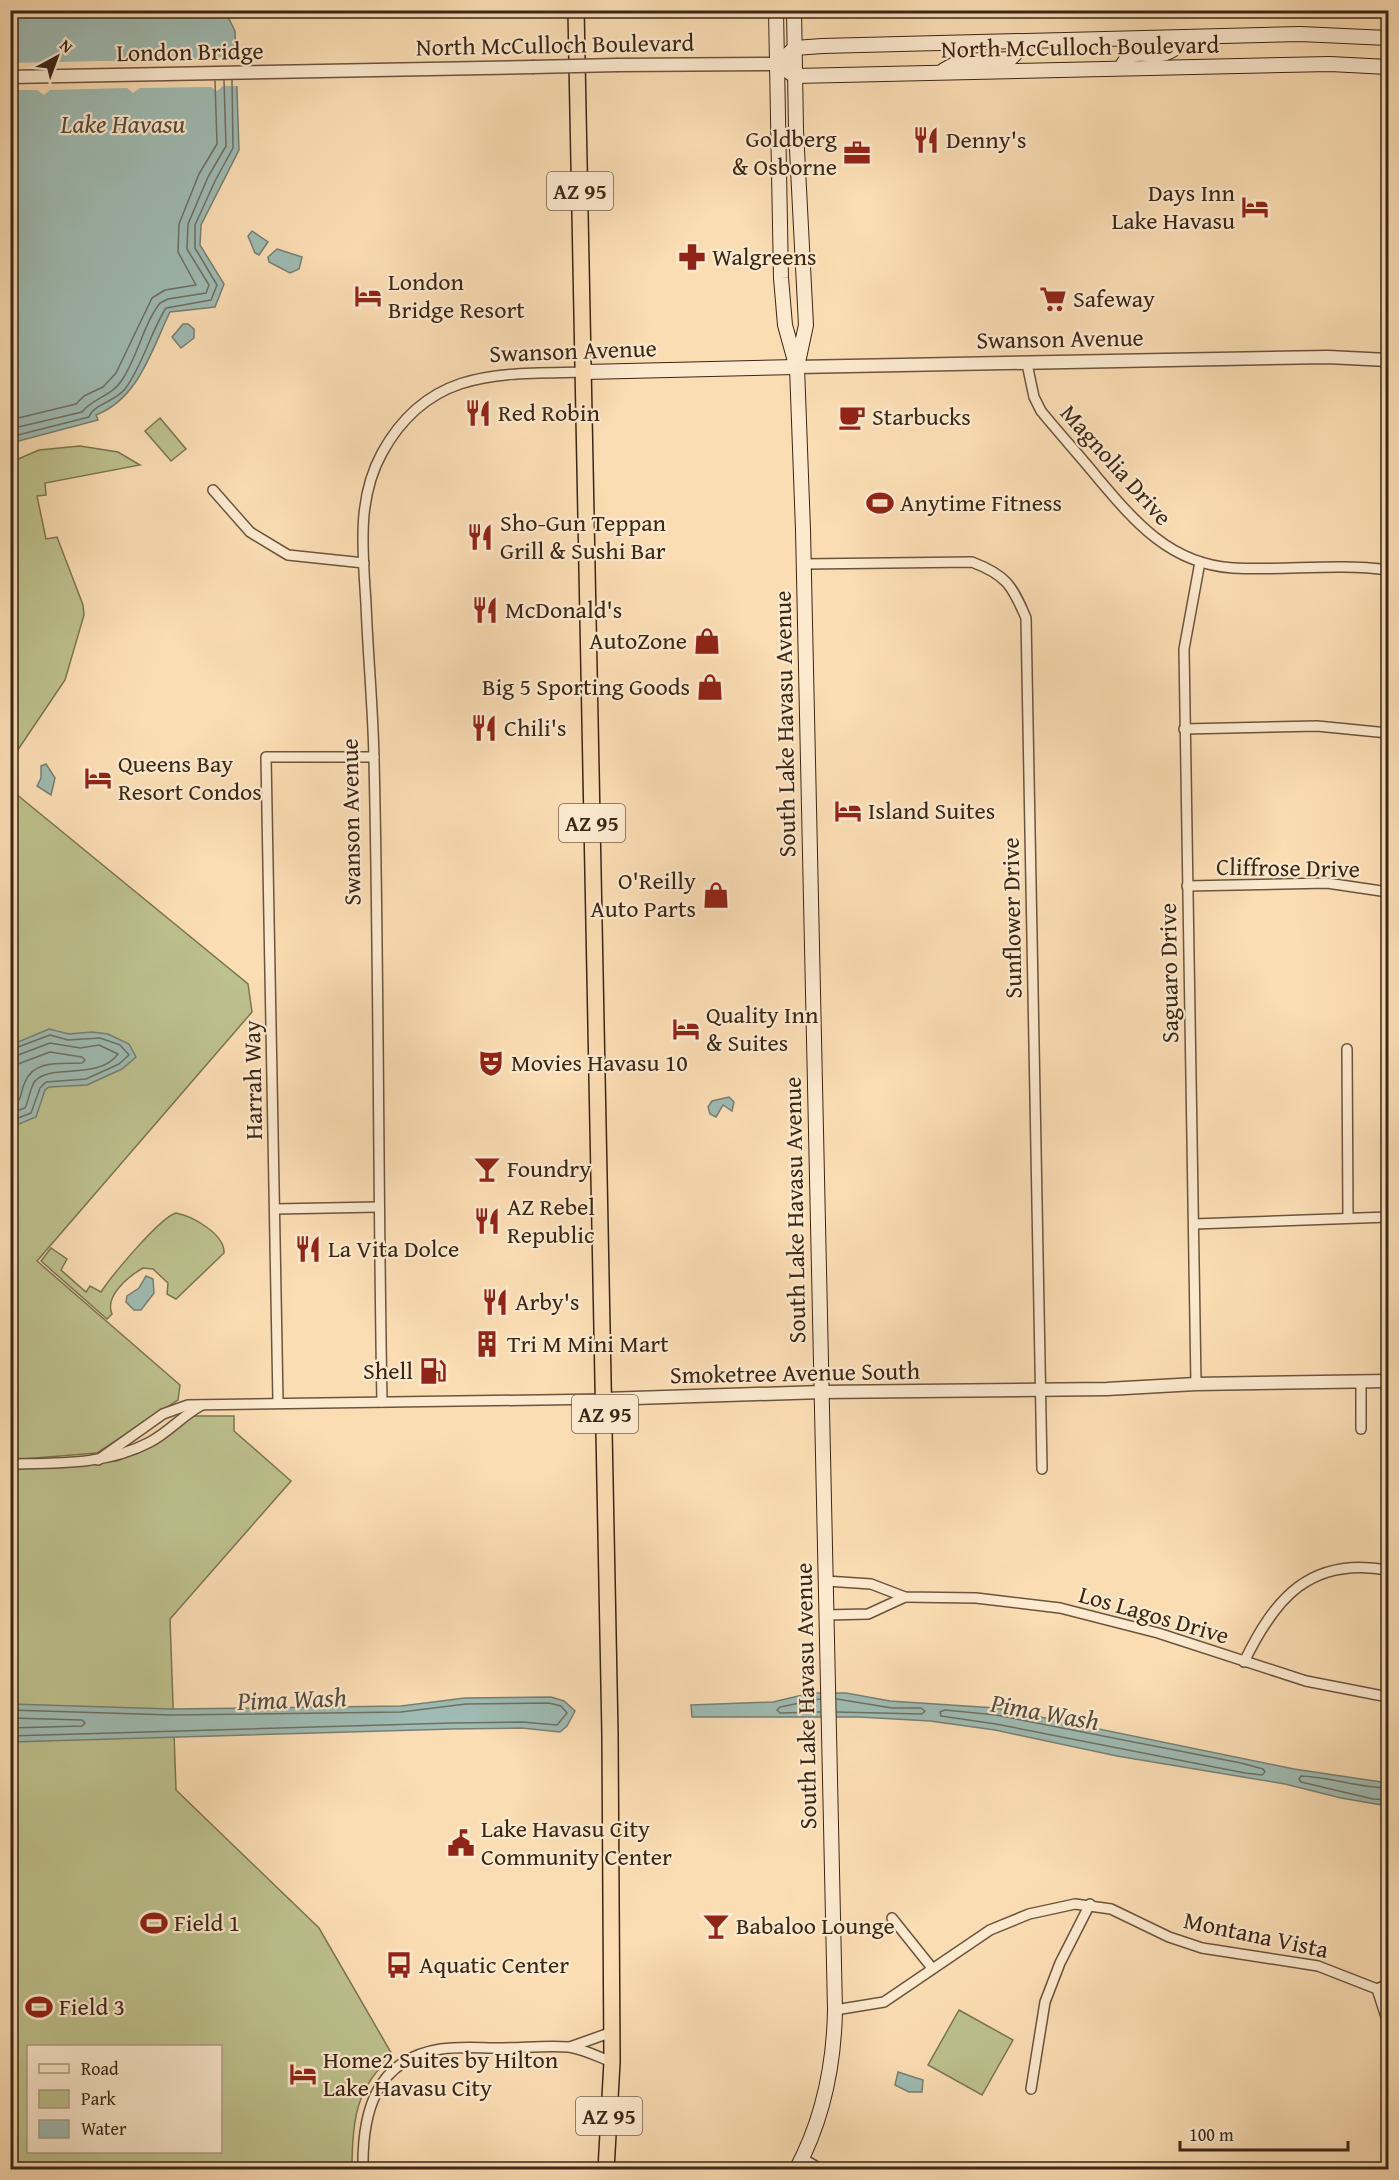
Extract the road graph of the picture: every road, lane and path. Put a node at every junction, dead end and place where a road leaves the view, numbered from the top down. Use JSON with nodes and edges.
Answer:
{"nodes":[{"id":1,"x":576,"y":10,"type":"edge"},
{"id":2,"x":776,"y":10,"type":"edge"},
{"id":3,"x":794,"y":10,"type":"edge"},
{"id":4,"x":1190,"y":37,"type":"junction"},
{"id":5,"x":1389,"y":38,"type":"edge"},
{"id":6,"x":1018,"y":41,"type":"junction"},
{"id":7,"x":795,"y":48,"type":"junction"},
{"id":8,"x":777,"y":64,"type":"junction"},
{"id":9,"x":1389,"y":67,"type":"edge"},
{"id":10,"x":1120,"y":68,"type":"junction"},
{"id":11,"x":334,"y":70,"type":"joint"},
{"id":12,"x":795,"y":70,"type":"junction"},
{"id":13,"x":940,"y":72,"type":"junction"},
{"id":14,"x":10,"y":77,"type":"edge"},
{"id":15,"x":1389,"y":360,"type":"edge"},
{"id":16,"x":1027,"y":364,"type":"junction"},
{"id":17,"x":796,"y":367,"type":"junction"},
{"id":18,"x":585,"y":372,"type":"junction"},
{"id":19,"x":213,"y":490,"type":"dead end"},
{"id":20,"x":1200,"y":562,"type":"junction"},
{"id":21,"x":364,"y":563,"type":"junction"},
{"id":22,"x":804,"y":564,"type":"junction"},
{"id":23,"x":1389,"y":570,"type":"edge"},
{"id":24,"x":1184,"y":729,"type":"junction"},
{"id":25,"x":1389,"y":733,"type":"edge"},
{"id":26,"x":374,"y":757,"type":"junction"},
{"id":27,"x":1187,"y":886,"type":"junction"},
{"id":28,"x":1389,"y":892,"type":"edge"},
{"id":29,"x":1347,"y":1049,"type":"dead end"},
{"id":30,"x":378,"y":1207,"type":"junction"},
{"id":31,"x":274,"y":1209,"type":"junction"},
{"id":32,"x":1389,"y":1217,"type":"edge"},
{"id":33,"x":1348,"y":1218,"type":"junction"},
{"id":34,"x":1194,"y":1224,"type":"junction"},
{"id":35,"x":1361,"y":1381,"type":"junction"},
{"id":36,"x":1389,"y":1381,"type":"edge"},
{"id":37,"x":1196,"y":1384,"type":"junction"},
{"id":38,"x":1040,"y":1390,"type":"junction"},
{"id":39,"x":822,"y":1392,"type":"junction"},
{"id":40,"x":604,"y":1399,"type":"junction"},
{"id":41,"x":278,"y":1402,"type":"junction"},
{"id":42,"x":382,"y":1402,"type":"junction"},
{"id":43,"x":202,"y":1405,"type":"junction"},
{"id":44,"x":1361,"y":1429,"type":"dead end"},
{"id":45,"x":98,"y":1460,"type":"junction"},
{"id":46,"x":10,"y":1464,"type":"edge"},
{"id":47,"x":1042,"y":1469,"type":"dead end"},
{"id":48,"x":1389,"y":1570,"type":"edge"},
{"id":49,"x":826,"y":1581,"type":"junction"},
{"id":50,"x":904,"y":1598,"type":"junction"},
{"id":51,"x":826,"y":1615,"type":"junction"},
{"id":52,"x":1244,"y":1662,"type":"junction"},
{"id":53,"x":1389,"y":1698,"type":"edge"},
{"id":54,"x":1090,"y":1904,"type":"junction"},
{"id":55,"x":892,"y":1918,"type":"dead end"},
{"id":56,"x":932,"y":1968,"type":"junction"},
{"id":57,"x":1389,"y":1984,"type":"edge"},
{"id":58,"x":1377,"y":1989,"type":"junction"},
{"id":59,"x":835,"y":2010,"type":"junction"},
{"id":60,"x":1389,"y":2023,"type":"edge"},
{"id":61,"x":612,"y":2032,"type":"junction"},
{"id":62,"x":570,"y":2047,"type":"junction"},
{"id":63,"x":612,"y":2062,"type":"junction"},
{"id":64,"x":1031,"y":2089,"type":"dead end"},
{"id":65,"x":799,"y":2164,"type":"edge"},
{"id":66,"x":363,"y":2169,"type":"edge"},
{"id":67,"x":606,"y":2169,"type":"edge"},
{"id":68,"x":822,"y":2169,"type":"edge"}],
"edges":[{"from":1,"to":18,"type":"highway","number":"AZ 95"},
{"from":2,"to":8,"type":"main road"},
{"from":3,"to":7,"type":"main road","name":"South Lake Havasu Avenue"},
{"from":4,"to":5,"type":"main road","name":"North McCulloch Boulevard"},
{"from":4,"to":6,"type":"main road","name":"North McCulloch Boulevard"},
{"from":4,"to":10,"type":"main road"},
{"from":6,"to":7,"type":"main road","name":"North McCulloch Boulevard"},
{"from":6,"to":13,"type":"main road"},
{"from":7,"to":8,"type":"main road"},
{"from":7,"to":12,"type":"main road","name":"South Lake Havasu Avenue"},
{"from":8,"to":11,"type":"street","name":"North McCulloch Boulevard","bridge":true},
{"from":8,"to":12,"type":"main road"},
{"from":8,"to":17,"type":"main road"},
{"from":9,"to":10,"type":"main road","name":"North McCulloch Boulevard"},
{"from":10,"to":13,"type":"main road","name":"North McCulloch Boulevard"},
{"from":11,"to":14,"type":"street","name":"London Bridge"},
{"from":12,"to":13,"type":"main road","name":"North McCulloch Boulevard"},
{"from":12,"to":17,"type":"main road","name":"South Lake Havasu Avenue"},
{"from":15,"to":16,"type":"street","name":"Swanson Avenue"},
{"from":16,"to":17,"type":"street","name":"Swanson Avenue"},
{"from":16,"to":20,"type":"street","name":"Magnolia Drive"},
{"from":17,"to":18,"type":"main road","name":"Swanson Avenue"},
{"from":17,"to":22,"type":"main road","name":"South Lake Havasu Avenue"},
{"from":18,"to":21,"type":"street","name":"Swanson Avenue"},
{"from":18,"to":40,"type":"highway","number":"AZ 95"},
{"from":19,"to":21,"type":"street"},
{"from":20,"to":23,"type":"street","name":"Magnolia Drive"},
{"from":20,"to":24,"type":"street","name":"Saguaro Drive"},
{"from":21,"to":26,"type":"street","name":"Swanson Avenue"},
{"from":22,"to":38,"type":"street","name":"Sunflower Drive"},
{"from":22,"to":39,"type":"main road","name":"South Lake Havasu Avenue"},
{"from":24,"to":25,"type":"street"},
{"from":24,"to":27,"type":"street","name":"Saguaro Drive"},
{"from":26,"to":30,"type":"street","name":"Swanson Avenue"},
{"from":26,"to":31,"type":"street","name":"Harrah Way"},
{"from":27,"to":28,"type":"street","name":"Cliffrose Drive"},
{"from":27,"to":34,"type":"street","name":"Saguaro Drive"},
{"from":29,"to":33,"type":"street"},
{"from":30,"to":31,"type":"street"},
{"from":30,"to":42,"type":"street","name":"Swanson Avenue"},
{"from":31,"to":41,"type":"street","name":"Harrah Way"},
{"from":32,"to":33,"type":"street"},
{"from":33,"to":34,"type":"street"},
{"from":34,"to":37,"type":"street","name":"Saguaro Drive"},
{"from":35,"to":36,"type":"street","name":"Smoketree Avenue South"},
{"from":35,"to":37,"type":"street","name":"Smoketree Avenue South"},
{"from":35,"to":44,"type":"street"},
{"from":37,"to":38,"type":"street","name":"Smoketree Avenue South"},
{"from":38,"to":39,"type":"street","name":"Smoketree Avenue South"},
{"from":38,"to":47,"type":"street","name":"Sunflower Drive"},
{"from":39,"to":40,"type":"street","name":"Smoketree Avenue South"},
{"from":39,"to":49,"type":"main road","name":"South Lake Havasu Avenue"},
{"from":40,"to":42,"type":"street","name":"Smoketree Avenue South"},
{"from":40,"to":61,"type":"highway","number":"AZ 95"},
{"from":41,"to":42,"type":"street","name":"Smoketree Avenue South"},
{"from":41,"to":43,"type":"street","name":"Smoketree Avenue South"},
{"from":43,"to":45,"type":"street"},
{"from":43,"to":45,"type":"street","name":"Smoketree Avenue South"},
{"from":45,"to":46,"type":"street"},
{"from":48,"to":52,"type":"street"},
{"from":49,"to":50,"type":"street","name":"Los Lagos Drive"},
{"from":49,"to":51,"type":"main road","name":"South Lake Havasu Avenue"},
{"from":50,"to":51,"type":"street","name":"Los Lagos Drive"},
{"from":50,"to":52,"type":"street","name":"Los Lagos Drive"},
{"from":51,"to":59,"type":"main road","name":"South Lake Havasu Avenue"},
{"from":52,"to":53,"type":"street","name":"Los Lagos Drive"},
{"from":54,"to":56,"type":"street","name":"Montana Vista"},
{"from":54,"to":58,"type":"street","name":"Montana Vista"},
{"from":54,"to":64,"type":"street"},
{"from":55,"to":56,"type":"street"},
{"from":56,"to":59,"type":"street","name":"Montana Vista"},
{"from":57,"to":58,"type":"street"},
{"from":58,"to":60,"type":"street"},
{"from":59,"to":65,"type":"main road","name":"South Lake Havasu Avenue"},
{"from":61,"to":62,"type":"street"},
{"from":61,"to":63,"type":"highway","number":"AZ 95"},
{"from":62,"to":63,"type":"street"},
{"from":62,"to":66,"type":"street"},
{"from":63,"to":67,"type":"highway","number":"AZ 95"},
{"from":65,"to":68,"type":"street"}]}
